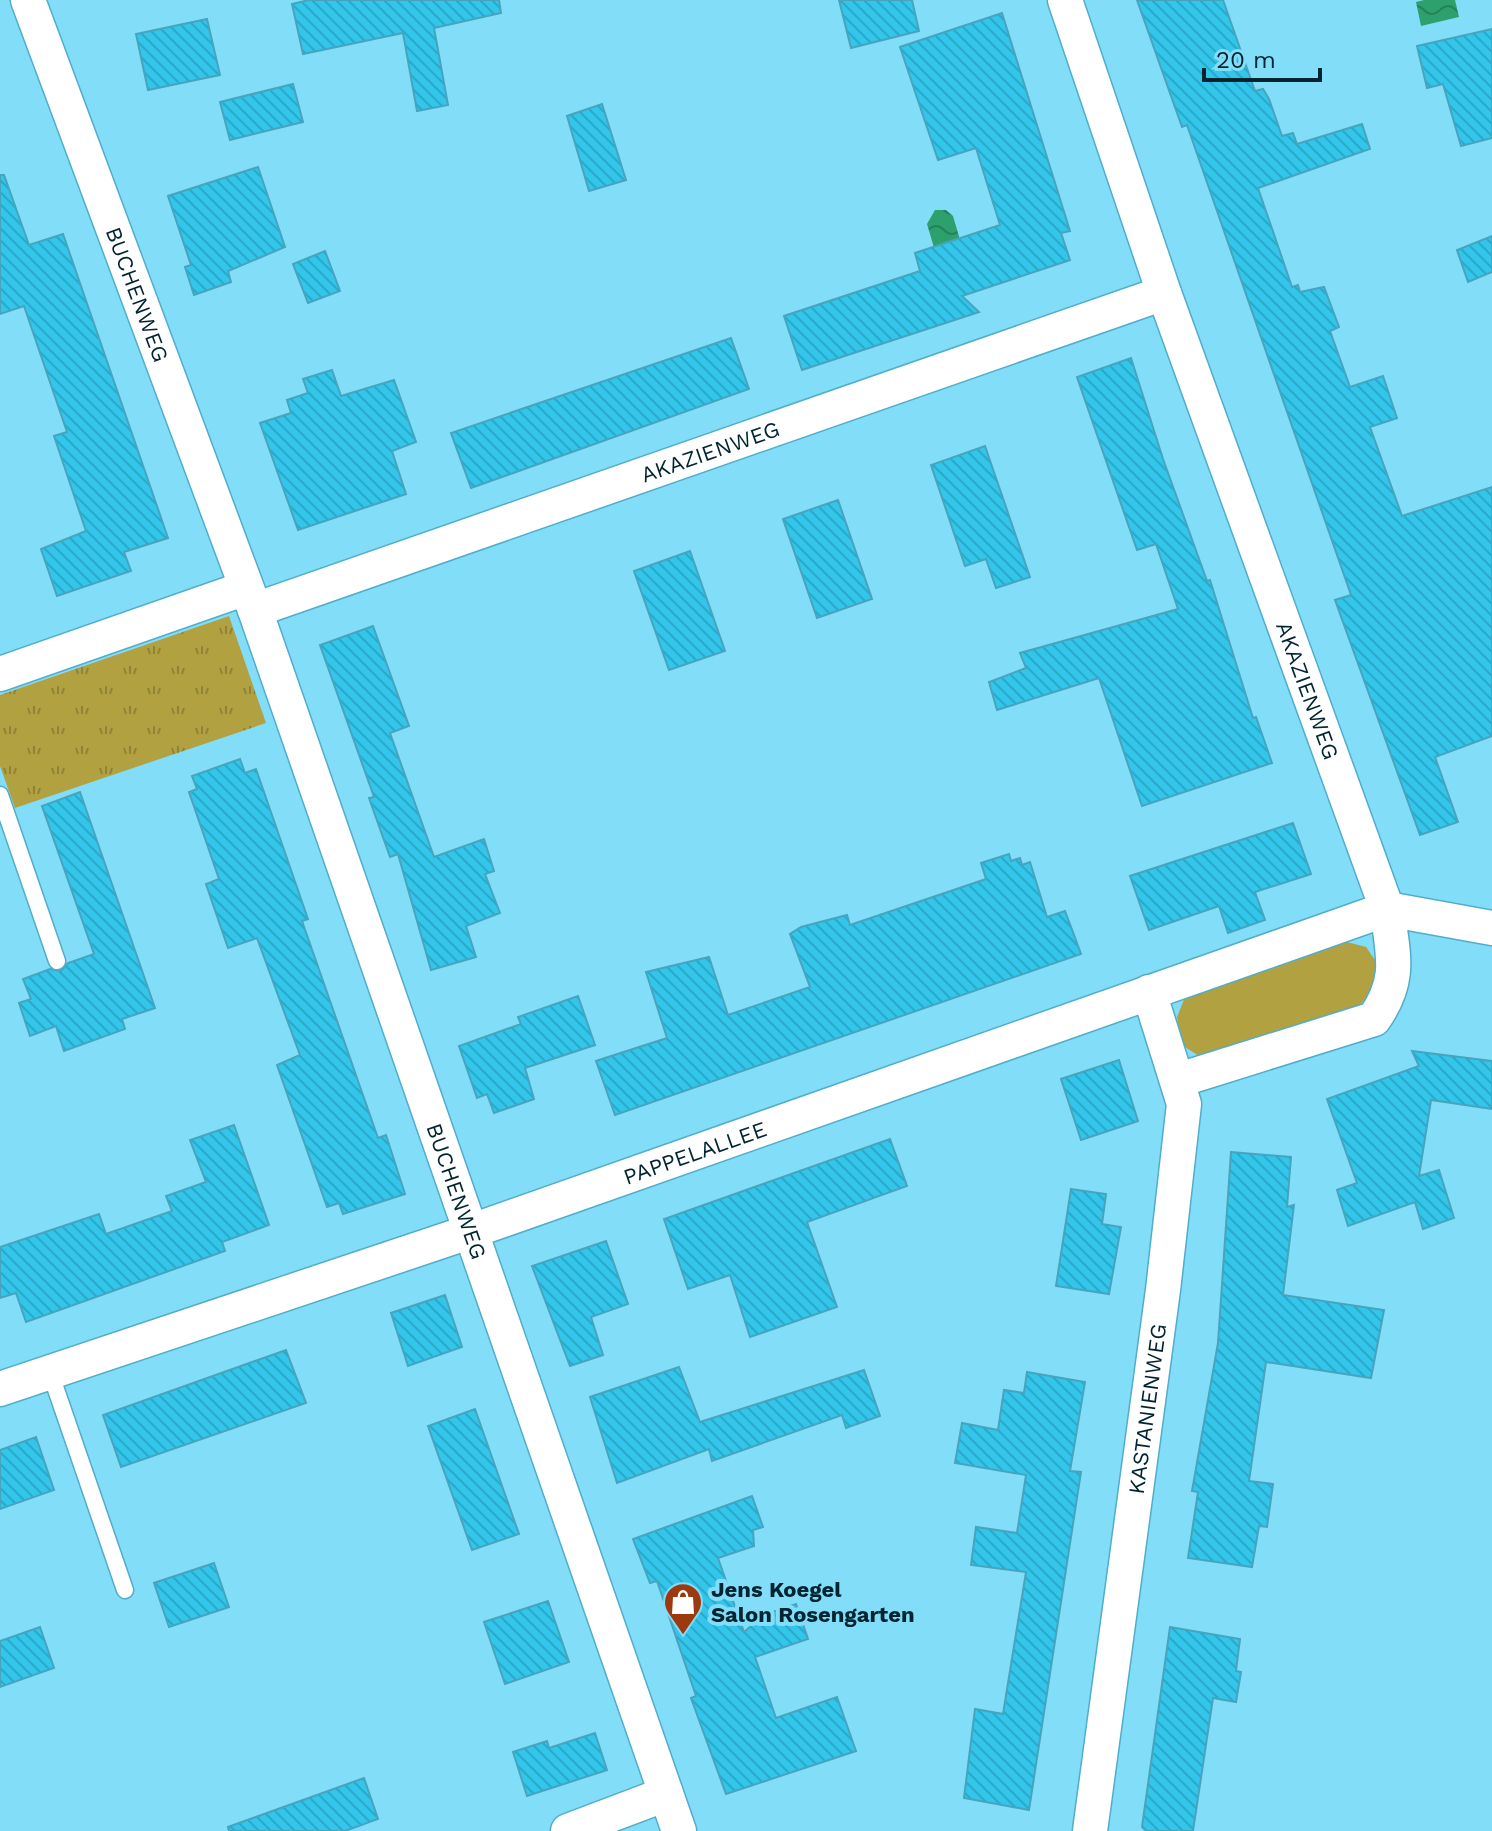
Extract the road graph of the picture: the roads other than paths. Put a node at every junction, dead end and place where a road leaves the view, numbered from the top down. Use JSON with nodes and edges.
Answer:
{"nodes":[{"id":1,"x":10,"y":0,"type":"edge"},
{"id":2,"x":28,"y":0,"type":"edge"},
{"id":3,"x":1065,"y":0,"type":"edge"},
{"id":4,"x":0,"y":2,"type":"edge"},
{"id":5,"x":1164,"y":293,"type":"junction"},
{"id":6,"x":250,"y":599,"type":"junction"},
{"id":7,"x":0,"y":674,"type":"edge"},
{"id":8,"x":0,"y":795,"type":"edge"},
{"id":9,"x":1387,"y":909,"type":"junction"},
{"id":10,"x":1492,"y":928,"type":"edge"},
{"id":11,"x":57,"y":961,"type":"dead end"},
{"id":12,"x":1149,"y":992,"type":"junction"},
{"id":13,"x":1179,"y":1080,"type":"junction"},
{"id":14,"x":469,"y":1232,"type":"junction"},
{"id":15,"x":50,"y":1372,"type":"junction"},
{"id":16,"x":0,"y":1389,"type":"edge"},
{"id":17,"x":125,"y":1590,"type":"dead end"},
{"id":18,"x":666,"y":1794,"type":"junction"},
{"id":19,"x":568,"y":1831,"type":"edge"},
{"id":20,"x":679,"y":1831,"type":"edge"},
{"id":21,"x":1090,"y":1831,"type":"edge"}],
"edges":[{"from":1,"to":4,"type":"street"},
{"from":2,"to":6,"type":"street","name":"BUCHENWEG"},
{"from":3,"to":5,"type":"street","name":"AKAZIENWEG"},
{"from":5,"to":6,"type":"street","name":"AKAZIENWEG"},
{"from":5,"to":9,"type":"street","name":"AKAZIENWEG"},
{"from":6,"to":7,"type":"street"},
{"from":6,"to":14,"type":"street","name":"BUCHENWEG"},
{"from":8,"to":11,"type":"lane"},
{"from":9,"to":10,"type":"street","name":"PAPPELALLEE"},
{"from":9,"to":12,"type":"street","name":"PAPPELALLEE"},
{"from":9,"to":13,"type":"street"},
{"from":12,"to":13,"type":"street","name":"KASTANIENWEG"},
{"from":12,"to":14,"type":"street","name":"PAPPELALLEE"},
{"from":13,"to":21,"type":"street","name":"KASTANIENWEG"},
{"from":14,"to":15,"type":"street","name":"PAPPELALLEE"},
{"from":14,"to":18,"type":"street","name":"BUCHENWEG"},
{"from":15,"to":16,"type":"street","name":"PAPPELALLEE"},
{"from":15,"to":17,"type":"lane"},
{"from":18,"to":19,"type":"street"},
{"from":18,"to":20,"type":"street","name":"BUCHENWEG"}]}
